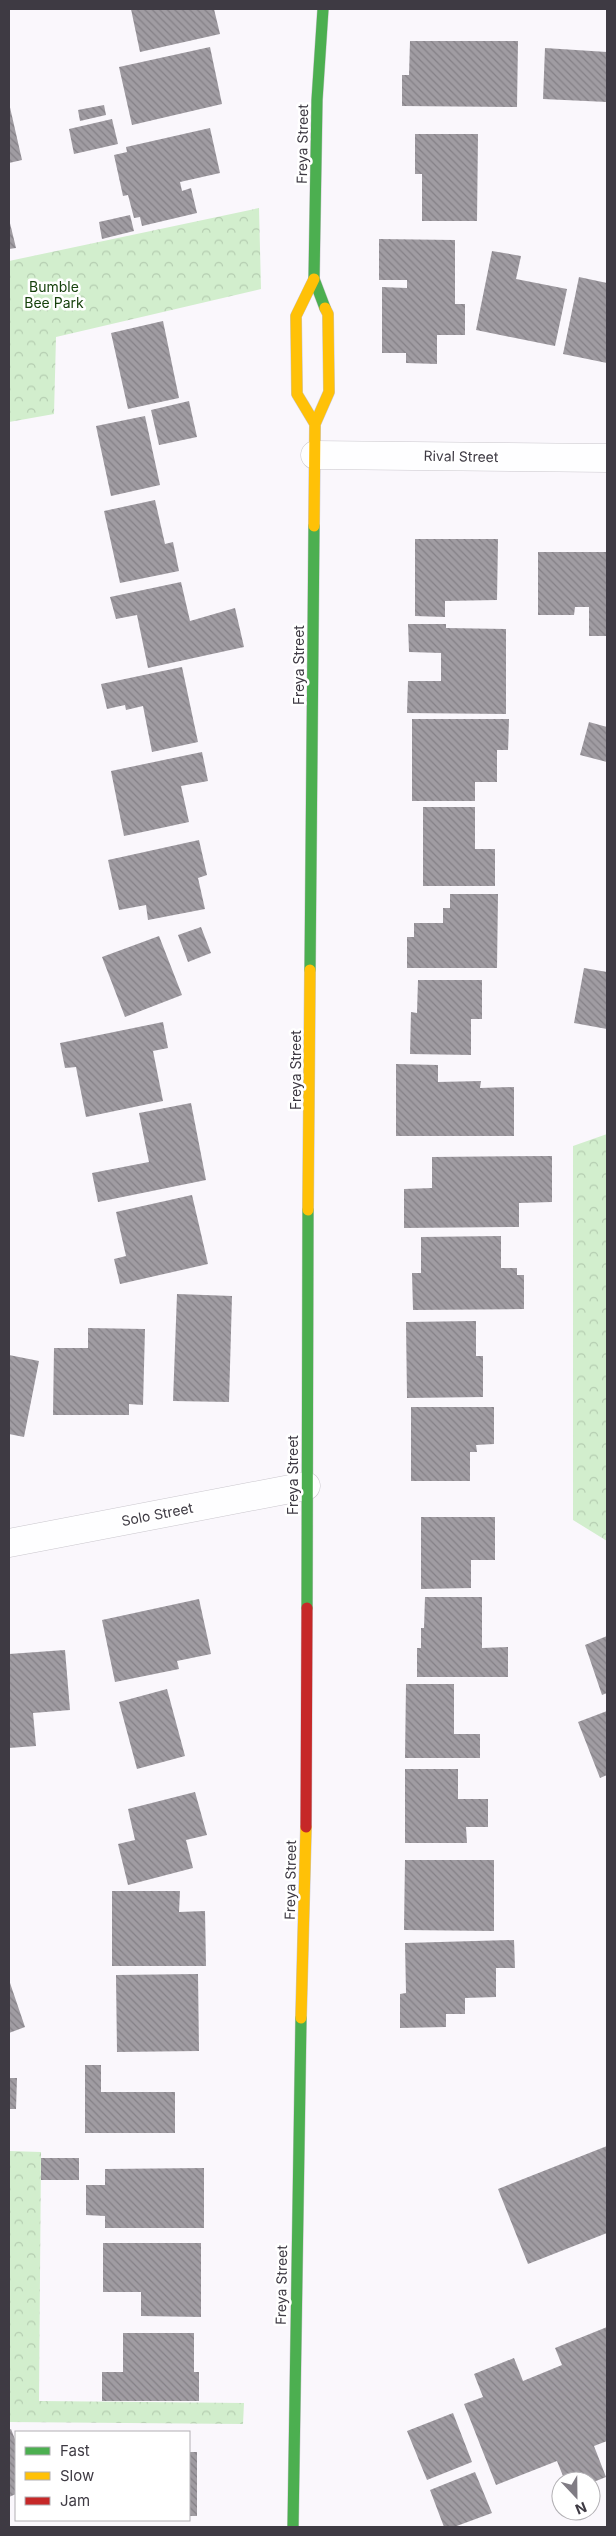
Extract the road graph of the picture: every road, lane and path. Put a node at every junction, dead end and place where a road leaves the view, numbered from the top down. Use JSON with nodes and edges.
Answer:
{"nodes":[{"id":1,"x":324,"y":9,"type":"edge"},
{"id":2,"x":314,"y":279,"type":"junction"},
{"id":3,"x":315,"y":424,"type":"junction"},
{"id":4,"x":315,"y":454,"type":"junction"},
{"id":5,"x":607,"y":458,"type":"edge"},
{"id":6,"x":306,"y":1486,"type":"junction"},
{"id":7,"x":9,"y":1543,"type":"edge"},
{"id":8,"x":293,"y":2527,"type":"edge"}],
"edges":[{"from":1,"to":2,"type":"street","name":"Freya Street"},
{"from":2,"to":3,"type":"street","name":"Freya Street"},
{"from":2,"to":3,"type":"street","name":"Freya Street"},
{"from":3,"to":4,"type":"street","name":"Freya Street"},
{"from":4,"to":5,"type":"street","name":"Rival Street"},
{"from":4,"to":6,"type":"street","name":"Freya Street"},
{"from":6,"to":7,"type":"street","name":"Solo Street"},
{"from":6,"to":8,"type":"street","name":"Freya Street"}]}
